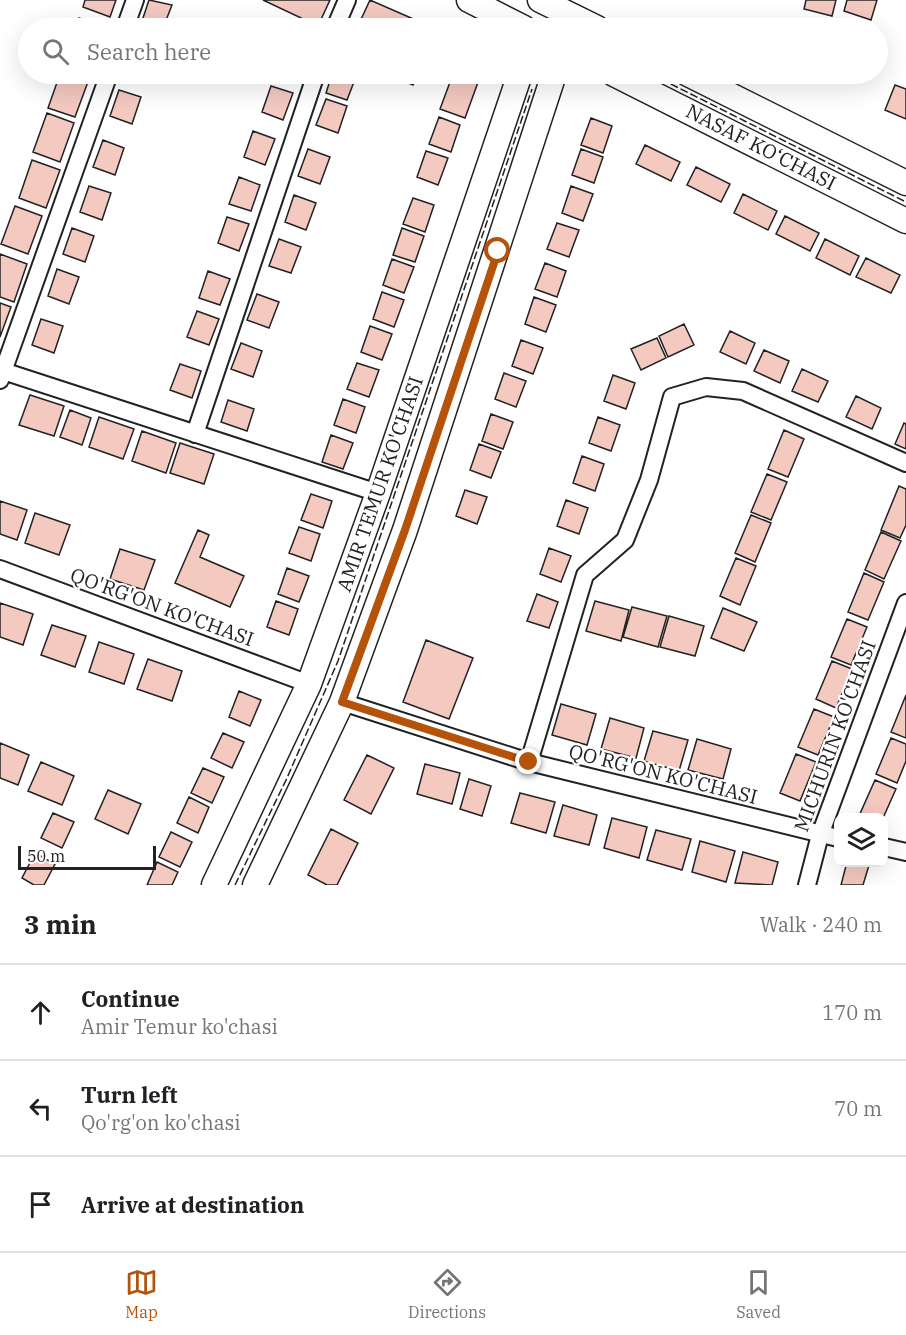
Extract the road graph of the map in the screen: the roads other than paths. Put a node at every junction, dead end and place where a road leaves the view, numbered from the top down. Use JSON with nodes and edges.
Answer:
{"nodes":[{"id":1,"x":135,"y":0,"type":"edge"},
{"id":2,"x":348,"y":0,"type":"edge"},
{"id":3,"x":469,"y":0,"type":"edge"},
{"id":4,"x":543,"y":2,"type":"edge"},
{"id":5,"x":129,"y":18,"type":"edge"},
{"id":6,"x":340,"y":18,"type":"edge"},
{"id":7,"x":504,"y":18,"type":"edge"},
{"id":8,"x":539,"y":18,"type":"edge"},
{"id":9,"x":566,"y":18,"type":"edge"},
{"id":10,"x":105,"y":84,"type":"edge"},
{"id":11,"x":313,"y":84,"type":"edge"},
{"id":12,"x":517,"y":84,"type":"edge"},
{"id":13,"x":551,"y":84,"type":"edge"},
{"id":14,"x":634,"y":84,"type":"edge"},
{"id":15,"x":708,"y":84,"type":"edge"},
{"id":16,"x":906,"y":183,"type":"edge"},
{"id":17,"x":906,"y":221,"type":"edge"},
{"id":18,"x":2,"y":375,"type":"edge"},
{"id":19,"x":195,"y":434,"type":"junction"},
{"id":20,"x":906,"y":463,"type":"edge"},
{"id":21,"x":378,"y":493,"type":"junction"},
{"id":22,"x":0,"y":569,"type":"edge"},
{"id":23,"x":906,"y":603,"type":"edge"},
{"id":24,"x":309,"y":684,"type":"junction"},
{"id":25,"x":342,"y":702,"type":"junction"},
{"id":26,"x":529,"y":762,"type":"junction"},
{"id":27,"x":820,"y":835,"type":"junction"},
{"id":28,"x":834,"y":837,"type":"edge"},
{"id":29,"x":888,"y":848,"type":"edge"},
{"id":30,"x":906,"y":852,"type":"edge"},
{"id":31,"x":214,"y":885,"type":"edge"},
{"id":32,"x":255,"y":885,"type":"edge"},
{"id":33,"x":807,"y":885,"type":"edge"}],
"edges":[{"from":1,"to":5,"type":"street"},
{"from":2,"to":6,"type":"street"},
{"from":3,"to":7,"type":"main road"},
{"from":4,"to":8,"type":"main road"},
{"from":4,"to":9,"type":"main road"},
{"from":10,"to":18,"type":"street"},
{"from":11,"to":19,"type":"street"},
{"from":12,"to":21,"type":"main road","name":"AMIR TEMUR KO'CHASI"},
{"from":13,"to":25,"type":"main road","name":"AMIR TEMUR KO'CHASI"},
{"from":14,"to":17,"type":"main road","name":"NASAF KO‘CHASI"},
{"from":15,"to":16,"type":"main road","name":"NASAF KO‘CHASI"},
{"from":18,"to":19,"type":"street"},
{"from":19,"to":21,"type":"street"},
{"from":20,"to":26,"type":"street"},
{"from":21,"to":24,"type":"main road","name":"AMIR TEMUR KO'CHASI"},
{"from":22,"to":24,"type":"street","name":"QO'RG'ON KO'CHASI"},
{"from":23,"to":27,"type":"street","name":"MICHURIN KO'CHASI"},
{"from":24,"to":31,"type":"main road","name":"AMIR TEMUR KO'CHASI"},
{"from":25,"to":26,"type":"street","name":"QO'RG'ON KO'CHASI"},
{"from":25,"to":32,"type":"main road","name":"AMIR TEMUR KO'CHASI"},
{"from":26,"to":27,"type":"street","name":"QO'RG'ON KO'CHASI"},
{"from":27,"to":28,"type":"street","name":"QO'RG'ON KO'CHASI"},
{"from":27,"to":33,"type":"street","name":"MICHURIN KO'CHASI"},
{"from":29,"to":30,"type":"street"}]}
